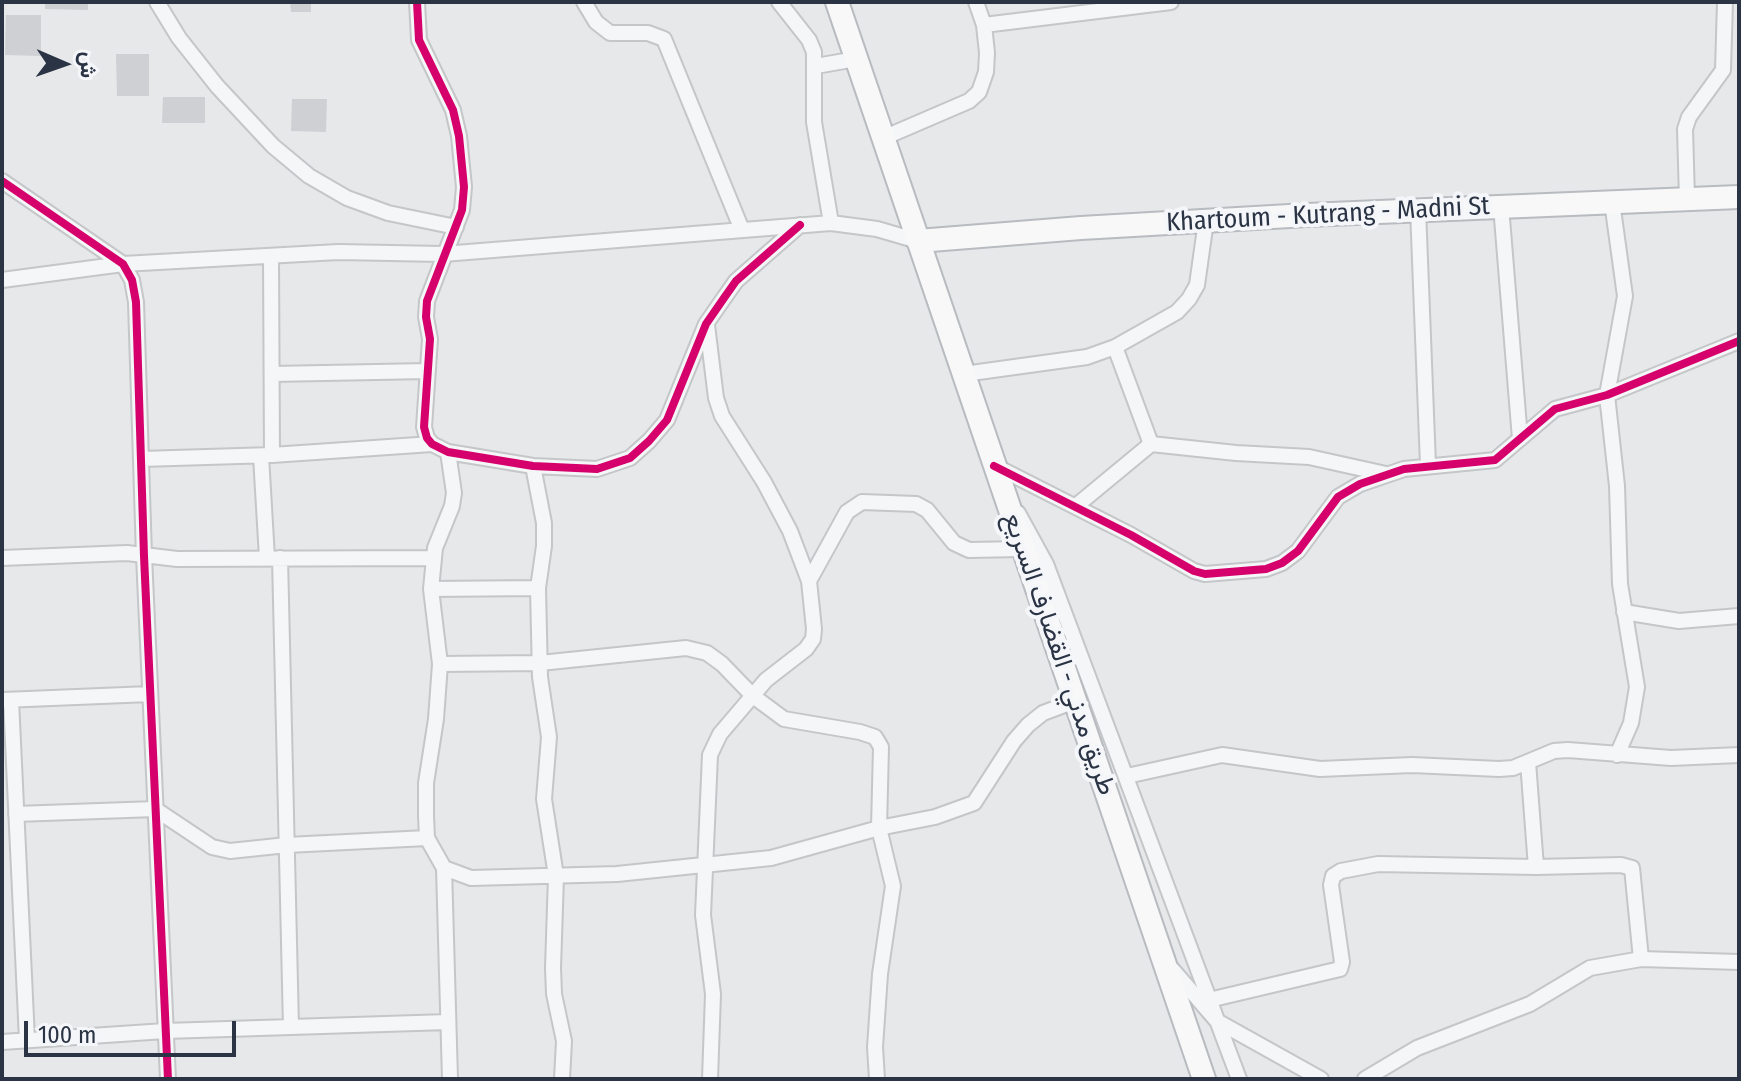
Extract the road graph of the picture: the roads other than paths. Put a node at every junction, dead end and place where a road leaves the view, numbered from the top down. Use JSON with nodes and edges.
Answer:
{"nodes":[{"id":1,"x":157,"y":2,"type":"edge"},
{"id":2,"x":417,"y":2,"type":"edge"},
{"id":3,"x":584,"y":2,"type":"edge"},
{"id":4,"x":779,"y":2,"type":"edge"},
{"id":5,"x":837,"y":2,"type":"edge"},
{"id":6,"x":976,"y":2,"type":"edge"},
{"id":7,"x":1171,"y":2,"type":"edge"},
{"id":8,"x":1725,"y":2,"type":"edge"},
{"id":9,"x":984,"y":25,"type":"junction"},
{"id":10,"x":856,"y":59,"type":"junction"},
{"id":11,"x":816,"y":66,"type":"junction"},
{"id":12,"x":883,"y":138,"type":"junction"},
{"id":13,"x":2,"y":181,"type":"edge"},
{"id":14,"x":1739,"y":197,"type":"edge"},
{"id":15,"x":1687,"y":199,"type":"junction"},
{"id":16,"x":1612,"y":202,"type":"junction"},
{"id":17,"x":1501,"y":206,"type":"junction"},
{"id":18,"x":1418,"y":209,"type":"junction"},
{"id":19,"x":1206,"y":221,"type":"junction"},
{"id":20,"x":831,"y":223,"type":"junction"},
{"id":21,"x":800,"y":225,"type":"junction"},
{"id":22,"x":456,"y":227,"type":"junction"},
{"id":23,"x":742,"y":230,"type":"junction"},
{"id":24,"x":918,"y":241,"type":"junction"},
{"id":25,"x":443,"y":254,"type":"junction"},
{"id":26,"x":271,"y":256,"type":"junction"},
{"id":27,"x":123,"y":264,"type":"junction"},
{"id":28,"x":2,"y":280,"type":"edge"},
{"id":29,"x":706,"y":324,"type":"junction"},
{"id":30,"x":1739,"y":341,"type":"edge"},
{"id":31,"x":1115,"y":347,"type":"junction"},
{"id":32,"x":428,"y":371,"type":"junction"},
{"id":33,"x":272,"y":374,"type":"junction"},
{"id":34,"x":964,"y":374,"type":"junction"},
{"id":35,"x":1607,"y":395,"type":"junction"},
{"id":36,"x":1520,"y":439,"type":"junction"},
{"id":37,"x":432,"y":444,"type":"junction"},
{"id":38,"x":1151,"y":444,"type":"junction"},
{"id":39,"x":448,"y":452,"type":"junction"},
{"id":40,"x":266,"y":456,"type":"junction"},
{"id":41,"x":141,"y":459,"type":"junction"},
{"id":42,"x":1428,"y":465,"type":"junction"},
{"id":43,"x":533,"y":466,"type":"junction"},
{"id":44,"x":994,"y":466,"type":"junction"},
{"id":45,"x":1386,"y":474,"type":"junction"},
{"id":46,"x":1002,"y":489,"type":"junction"},
{"id":47,"x":1076,"y":506,"type":"junction"},
{"id":48,"x":1022,"y":549,"type":"junction"},
{"id":49,"x":144,"y":556,"type":"junction"},
{"id":50,"x":2,"y":558,"type":"edge"},
{"id":51,"x":274,"y":558,"type":"junction"},
{"id":52,"x":433,"y":558,"type":"junction"},
{"id":53,"x":809,"y":581,"type":"junction"},
{"id":54,"x":538,"y":588,"type":"junction"},
{"id":55,"x":431,"y":589,"type":"junction"},
{"id":56,"x":1624,"y":612,"type":"junction"},
{"id":57,"x":1739,"y":616,"type":"edge"},
{"id":58,"x":540,"y":663,"type":"junction"},
{"id":59,"x":440,"y":664,"type":"junction"},
{"id":60,"x":150,"y":694,"type":"junction"},
{"id":61,"x":753,"y":696,"type":"junction"},
{"id":62,"x":6,"y":700,"type":"edge"},
{"id":63,"x":1075,"y":701,"type":"junction"},
{"id":64,"x":1617,"y":755,"type":"junction"},
{"id":65,"x":1739,"y":755,"type":"edge"},
{"id":66,"x":1528,"y":762,"type":"junction"},
{"id":67,"x":1127,"y":776,"type":"junction"},
{"id":68,"x":155,"y":809,"type":"junction"},
{"id":69,"x":16,"y":814,"type":"junction"},
{"id":70,"x":879,"y":828,"type":"junction"},
{"id":71,"x":2,"y":833,"type":"edge"},
{"id":72,"x":18,"y":833,"type":"junction"},
{"id":73,"x":427,"y":838,"type":"junction"},
{"id":74,"x":287,"y":845,"type":"junction"},
{"id":75,"x":707,"y":864,"type":"junction"},
{"id":76,"x":1536,"y":867,"type":"junction"},
{"id":77,"x":444,"y":868,"type":"junction"},
{"id":78,"x":556,"y":876,"type":"junction"},
{"id":79,"x":1163,"y":959,"type":"junction"},
{"id":80,"x":1641,"y":959,"type":"junction"},
{"id":81,"x":1739,"y":962,"type":"edge"},
{"id":82,"x":1209,"y":1000,"type":"junction"},
{"id":83,"x":1217,"y":1021,"type":"junction"},
{"id":84,"x":448,"y":1022,"type":"junction"},
{"id":85,"x":291,"y":1027,"type":"junction"},
{"id":86,"x":165,"y":1031,"type":"junction"},
{"id":87,"x":27,"y":1040,"type":"junction"},
{"id":88,"x":2,"y":1042,"type":"edge"},
{"id":89,"x":168,"y":1079,"type":"edge"},
{"id":90,"x":450,"y":1079,"type":"edge"},
{"id":91,"x":562,"y":1079,"type":"edge"},
{"id":92,"x":710,"y":1079,"type":"edge"},
{"id":93,"x":877,"y":1079,"type":"edge"},
{"id":94,"x":1204,"y":1079,"type":"edge"},
{"id":95,"x":1239,"y":1079,"type":"edge"},
{"id":96,"x":1321,"y":1079,"type":"edge"},
{"id":97,"x":1365,"y":1079,"type":"edge"}],
"edges":[{"from":1,"to":22,"type":"street"},
{"from":2,"to":22,"type":"street"},
{"from":3,"to":23,"type":"street"},
{"from":4,"to":11,"type":"street"},
{"from":5,"to":10,"type":"highway","name":"طريق مدني - القضارف السريع"},
{"from":6,"to":9,"type":"street"},
{"from":7,"to":9,"type":"street"},
{"from":8,"to":15,"type":"street"},
{"from":9,"to":12,"type":"street"},
{"from":10,"to":11,"type":"street"},
{"from":10,"to":12,"type":"highway","name":"طريق مدني - القضارف السريع"},
{"from":11,"to":20,"type":"street"},
{"from":12,"to":24,"type":"highway","name":"طريق مدني - القضارف السريع"},
{"from":13,"to":27,"type":"street"},
{"from":14,"to":15,"type":"highway","name":"Khartoum - Kutrang - Madni St"},
{"from":15,"to":16,"type":"highway","name":"Khartoum - Kutrang - Madni St"},
{"from":16,"to":17,"type":"highway","name":"Khartoum - Kutrang - Madni St"},
{"from":16,"to":35,"type":"street"},
{"from":17,"to":18,"type":"highway","name":"Khartoum - Kutrang - Madni St"},
{"from":17,"to":36,"type":"street"},
{"from":18,"to":19,"type":"highway","name":"Khartoum - Kutrang - Madni St"},
{"from":18,"to":42,"type":"street"},
{"from":19,"to":24,"type":"highway","name":"Khartoum - Kutrang - Madni St"},
{"from":19,"to":31,"type":"street"},
{"from":20,"to":21,"type":"street"},
{"from":20,"to":24,"type":"street"},
{"from":21,"to":23,"type":"street"},
{"from":21,"to":29,"type":"street"},
{"from":22,"to":25,"type":"street"},
{"from":23,"to":25,"type":"street"},
{"from":24,"to":34,"type":"highway","name":"طريق مدني - القضارف السريع"},
{"from":25,"to":26,"type":"street"},
{"from":25,"to":32,"type":"street"},
{"from":26,"to":27,"type":"street"},
{"from":26,"to":33,"type":"street"},
{"from":27,"to":28,"type":"street"},
{"from":27,"to":41,"type":"street"},
{"from":29,"to":43,"type":"street"},
{"from":29,"to":53,"type":"street"},
{"from":30,"to":35,"type":"street"},
{"from":31,"to":34,"type":"street"},
{"from":31,"to":38,"type":"street"},
{"from":32,"to":33,"type":"street"},
{"from":32,"to":37,"type":"street"},
{"from":33,"to":40,"type":"street"},
{"from":34,"to":44,"type":"highway","name":"طريق مدني - القضارف السريع"},
{"from":35,"to":36,"type":"street"},
{"from":35,"to":56,"type":"street"},
{"from":36,"to":42,"type":"street"},
{"from":37,"to":39,"type":"street"},
{"from":37,"to":40,"type":"street"},
{"from":38,"to":45,"type":"street"},
{"from":38,"to":47,"type":"street"},
{"from":39,"to":43,"type":"street"},
{"from":39,"to":52,"type":"street"},
{"from":40,"to":41,"type":"street"},
{"from":40,"to":51,"type":"street"},
{"from":41,"to":49,"type":"street"},
{"from":42,"to":45,"type":"street"},
{"from":43,"to":54,"type":"street"},
{"from":44,"to":46,"type":"highway","name":"طريق مدني - القضارف السريع"},
{"from":44,"to":47,"type":"street"},
{"from":45,"to":47,"type":"street"},
{"from":46,"to":48,"type":"highway","name":"طريق مدني - القضارف السريع"},
{"from":46,"to":67,"type":"street"},
{"from":48,"to":53,"type":"street"},
{"from":48,"to":63,"type":"highway","name":"طريق مدني - القضارف السريع"},
{"from":49,"to":50,"type":"street"},
{"from":49,"to":51,"type":"street"},
{"from":49,"to":60,"type":"street"},
{"from":51,"to":52,"type":"street"},
{"from":51,"to":74,"type":"street"},
{"from":52,"to":55,"type":"street"},
{"from":53,"to":61,"type":"street"},
{"from":54,"to":55,"type":"street"},
{"from":54,"to":58,"type":"street"},
{"from":55,"to":59,"type":"street"},
{"from":56,"to":57,"type":"street"},
{"from":56,"to":64,"type":"street"},
{"from":58,"to":59,"type":"street"},
{"from":58,"to":61,"type":"street"},
{"from":58,"to":78,"type":"street"},
{"from":59,"to":73,"type":"street"},
{"from":60,"to":62,"type":"street"},
{"from":60,"to":68,"type":"street"},
{"from":61,"to":70,"type":"street"},
{"from":61,"to":75,"type":"street"},
{"from":62,"to":69,"type":"street"},
{"from":63,"to":70,"type":"street"},
{"from":63,"to":79,"type":"highway","name":"طريق مدني - القضارف السريع"},
{"from":64,"to":65,"type":"street"},
{"from":64,"to":66,"type":"street"},
{"from":66,"to":67,"type":"street"},
{"from":66,"to":76,"type":"street"},
{"from":67,"to":82,"type":"street"},
{"from":68,"to":69,"type":"street"},
{"from":68,"to":74,"type":"street"},
{"from":68,"to":86,"type":"street"},
{"from":69,"to":72,"type":"street"},
{"from":70,"to":75,"type":"street"},
{"from":70,"to":93,"type":"street"},
{"from":71,"to":72,"type":"street"},
{"from":72,"to":87,"type":"street"},
{"from":73,"to":74,"type":"street"},
{"from":73,"to":77,"type":"street"},
{"from":74,"to":85,"type":"street"},
{"from":75,"to":78,"type":"street"},
{"from":75,"to":92,"type":"street"},
{"from":76,"to":80,"type":"street"},
{"from":76,"to":82,"type":"street"},
{"from":77,"to":78,"type":"street"},
{"from":77,"to":84,"type":"street"},
{"from":78,"to":91,"type":"street"},
{"from":79,"to":83,"type":"street"},
{"from":79,"to":94,"type":"highway","name":"طريق مدني - القضارف السريع"},
{"from":80,"to":81,"type":"street"},
{"from":80,"to":97,"type":"street"},
{"from":82,"to":83,"type":"street"},
{"from":83,"to":95,"type":"street"},
{"from":83,"to":96,"type":"street"},
{"from":84,"to":85,"type":"street"},
{"from":84,"to":90,"type":"street"},
{"from":85,"to":86,"type":"street"},
{"from":86,"to":87,"type":"street"},
{"from":86,"to":89,"type":"street"},
{"from":87,"to":88,"type":"street"}]}
